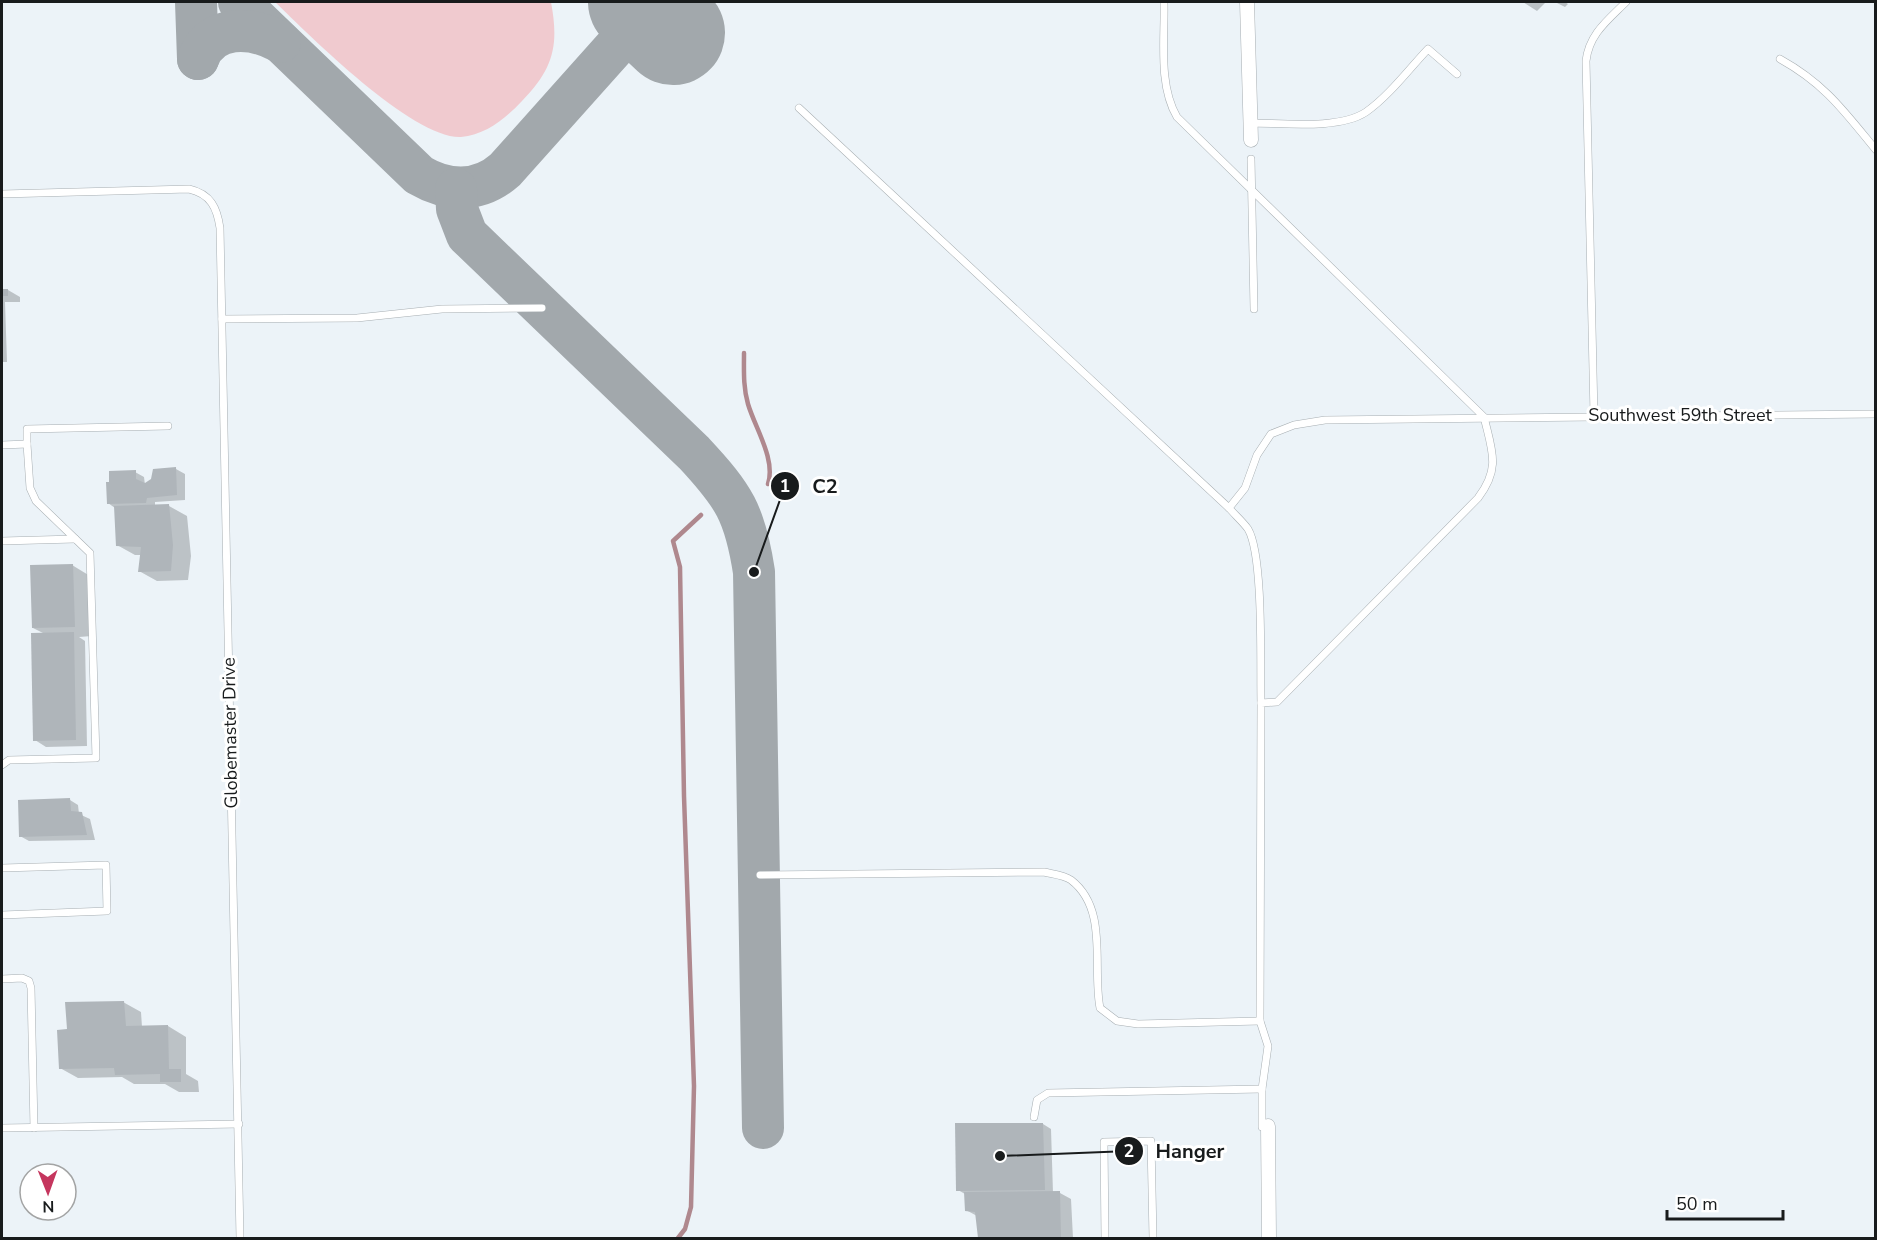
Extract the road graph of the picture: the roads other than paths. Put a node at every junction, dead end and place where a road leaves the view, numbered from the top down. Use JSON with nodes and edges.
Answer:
{"nodes":[{"id":1,"x":1164,"y":2,"type":"edge"},
{"id":2,"x":1248,"y":2,"type":"edge"},
{"id":3,"x":1626,"y":2,"type":"edge"},
{"id":4,"x":1780,"y":59,"type":"dead end"},
{"id":5,"x":1457,"y":74,"type":"dead end"},
{"id":6,"x":799,"y":108,"type":"dead end"},
{"id":7,"x":1250,"y":123,"type":"junction"},
{"id":8,"x":1251,"y":140,"type":"dead end"},
{"id":9,"x":1875,"y":150,"type":"edge"},
{"id":10,"x":1251,"y":159,"type":"dead end"},
{"id":11,"x":1251,"y":187,"type":"junction"},
{"id":12,"x":2,"y":194,"type":"edge"},
{"id":13,"x":542,"y":308,"type":"dead end"},
{"id":14,"x":1254,"y":309,"type":"dead end"},
{"id":15,"x":222,"y":319,"type":"junction"},
{"id":16,"x":1875,"y":414,"type":"edge"},
{"id":17,"x":1594,"y":416,"type":"junction"},
{"id":18,"x":1484,"y":417,"type":"junction"},
{"id":19,"x":168,"y":426,"type":"dead end"},
{"id":20,"x":27,"y":444,"type":"junction"},
{"id":21,"x":2,"y":445,"type":"edge"},
{"id":22,"x":1229,"y":508,"type":"junction"},
{"id":23,"x":75,"y":539,"type":"junction"},
{"id":24,"x":2,"y":541,"type":"edge"},
{"id":25,"x":1260,"y":703,"type":"junction"},
{"id":26,"x":2,"y":765,"type":"edge"},
{"id":27,"x":2,"y":868,"type":"edge"},
{"id":28,"x":760,"y":875,"type":"dead end"},
{"id":29,"x":2,"y":915,"type":"edge"},
{"id":30,"x":2,"y":979,"type":"edge"},
{"id":31,"x":1260,"y":1021,"type":"junction"},
{"id":32,"x":1262,"y":1089,"type":"junction"},
{"id":33,"x":1034,"y":1117,"type":"dead end"},
{"id":34,"x":239,"y":1124,"type":"junction"},
{"id":35,"x":1265,"y":1126,"type":"joint"},
{"id":36,"x":2,"y":1128,"type":"edge"},
{"id":37,"x":34,"y":1128,"type":"junction"},
{"id":38,"x":240,"y":1239,"type":"edge"},
{"id":39,"x":1106,"y":1239,"type":"edge"},
{"id":40,"x":1153,"y":1239,"type":"edge"},
{"id":41,"x":1269,"y":1239,"type":"edge"}],
"edges":[{"from":1,"to":11,"type":"lane"},
{"from":2,"to":7,"type":"street"},
{"from":3,"to":17,"type":"lane"},
{"from":4,"to":9,"type":"lane"},
{"from":5,"to":7,"type":"lane"},
{"from":6,"to":22,"type":"lane"},
{"from":7,"to":8,"type":"street"},
{"from":10,"to":11,"type":"lane"},
{"from":11,"to":14,"type":"lane"},
{"from":11,"to":18,"type":"lane"},
{"from":12,"to":15,"type":"lane","name":"Globemaster Drive"},
{"from":13,"to":15,"type":"lane"},
{"from":15,"to":34,"type":"lane","name":"Globemaster Drive"},
{"from":16,"to":17,"type":"lane","name":"Southwest 59th Street"},
{"from":17,"to":18,"type":"lane","name":"Southwest 59th Street"},
{"from":18,"to":22,"type":"lane","name":"Southwest 59th Street"},
{"from":18,"to":25,"type":"lane"},
{"from":19,"to":20,"type":"lane"},
{"from":20,"to":21,"type":"lane"},
{"from":20,"to":23,"type":"lane"},
{"from":22,"to":25,"type":"lane"},
{"from":23,"to":24,"type":"lane"},
{"from":23,"to":26,"type":"lane"},
{"from":25,"to":31,"type":"lane"},
{"from":27,"to":29,"type":"lane"},
{"from":28,"to":31,"type":"lane"},
{"from":30,"to":37,"type":"lane"},
{"from":31,"to":32,"type":"lane"},
{"from":32,"to":33,"type":"lane"},
{"from":32,"to":35,"type":"lane"},
{"from":34,"to":37,"type":"lane"},
{"from":34,"to":38,"type":"lane","name":"Globemaster Drive"},
{"from":35,"to":41,"type":"street"},
{"from":36,"to":37,"type":"lane"},
{"from":39,"to":40,"type":"lane"}]}
